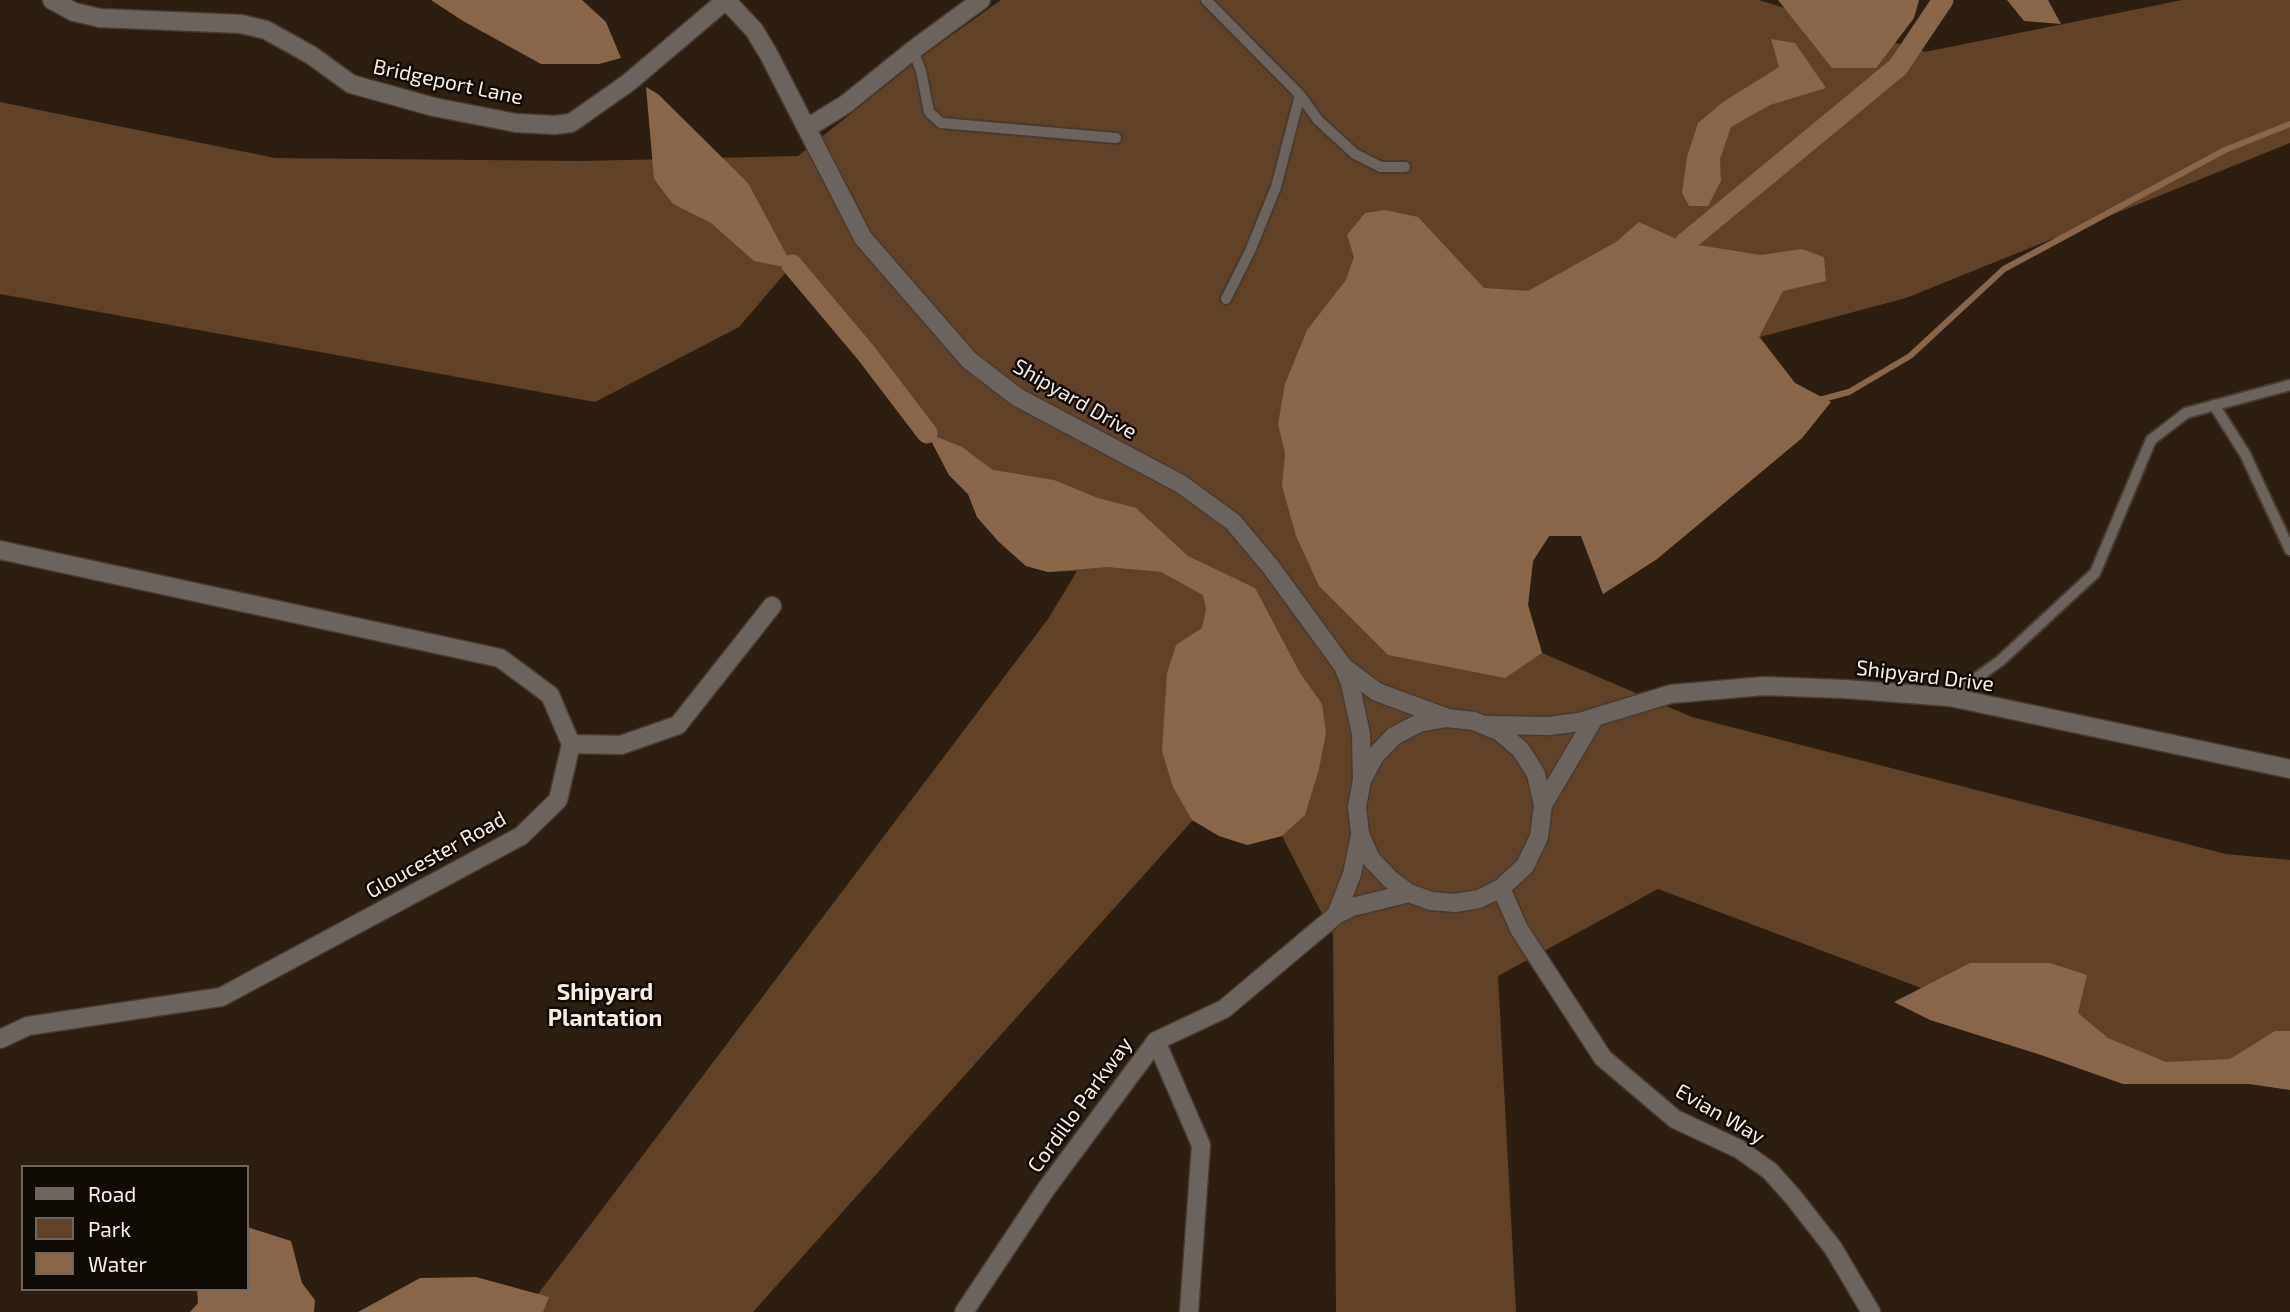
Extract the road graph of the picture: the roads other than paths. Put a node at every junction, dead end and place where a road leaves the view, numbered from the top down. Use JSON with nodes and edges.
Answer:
{"nodes":[{"id":1,"x":52,"y":0,"type":"edge"},
{"id":2,"x":726,"y":0,"type":"edge"},
{"id":3,"x":981,"y":0,"type":"edge"},
{"id":4,"x":1206,"y":0,"type":"edge"},
{"id":5,"x":913,"y":50,"type":"junction"},
{"id":6,"x":1300,"y":95,"type":"junction"},
{"id":7,"x":807,"y":128,"type":"junction"},
{"id":8,"x":1116,"y":138,"type":"dead end"},
{"id":9,"x":1405,"y":167,"type":"dead end"},
{"id":10,"x":1226,"y":299,"type":"dead end"},
{"id":11,"x":2290,"y":385,"type":"edge"},
{"id":12,"x":2214,"y":405,"type":"junction"},
{"id":13,"x":2290,"y":550,"type":"edge"},
{"id":14,"x":0,"y":551,"type":"edge"},
{"id":15,"x":772,"y":606,"type":"dead end"},
{"id":16,"x":1343,"y":666,"type":"junction"},
{"id":17,"x":1950,"y":698,"type":"junction"},
{"id":18,"x":1446,"y":718,"type":"junction"},
{"id":19,"x":1595,"y":718,"type":"junction"},
{"id":20,"x":1485,"y":725,"type":"junction"},
{"id":21,"x":571,"y":744,"type":"junction"},
{"id":22,"x":2290,"y":769,"type":"edge"},
{"id":23,"x":1362,"y":780,"type":"junction"},
{"id":24,"x":1543,"y":805,"type":"junction"},
{"id":25,"x":1360,"y":834,"type":"junction"},
{"id":26,"x":1501,"y":888,"type":"junction"},
{"id":27,"x":1409,"y":893,"type":"junction"},
{"id":28,"x":1336,"y":915,"type":"junction"},
{"id":29,"x":0,"y":1039,"type":"edge"},
{"id":30,"x":1156,"y":1041,"type":"junction"},
{"id":31,"x":964,"y":1312,"type":"edge"},
{"id":32,"x":1189,"y":1312,"type":"edge"},
{"id":33,"x":1871,"y":1312,"type":"edge"}],
"edges":[{"from":1,"to":2,"type":"street","name":"Bridgeport Lane"},
{"from":2,"to":7,"type":"street","name":"Shipyard Drive"},
{"from":3,"to":5,"type":"street"},
{"from":4,"to":6,"type":"lane"},
{"from":5,"to":7,"type":"street"},
{"from":5,"to":8,"type":"lane"},
{"from":6,"to":9,"type":"lane"},
{"from":6,"to":10,"type":"lane"},
{"from":7,"to":16,"type":"street","name":"Shipyard Drive"},
{"from":11,"to":12,"type":"lane"},
{"from":12,"to":13,"type":"lane"},
{"from":12,"to":17,"type":"lane"},
{"from":14,"to":21,"type":"street"},
{"from":15,"to":21,"type":"street"},
{"from":16,"to":18,"type":"street","name":"Shipyard Drive"},
{"from":16,"to":23,"type":"street","name":"Shipyard Drive"},
{"from":17,"to":19,"type":"street","name":"Shipyard Drive"},
{"from":17,"to":22,"type":"street","name":"Shipyard Drive"},
{"from":18,"to":20,"type":"street"},
{"from":18,"to":23,"type":"street"},
{"from":19,"to":20,"type":"street","name":"Shipyard Drive"},
{"from":19,"to":24,"type":"street"},
{"from":20,"to":24,"type":"street"},
{"from":21,"to":29,"type":"street","name":"Gloucester Road"},
{"from":23,"to":25,"type":"street"},
{"from":24,"to":26,"type":"street"},
{"from":25,"to":27,"type":"street"},
{"from":25,"to":28,"type":"street","name":"Cordillo Parkway"},
{"from":26,"to":27,"type":"street"},
{"from":26,"to":33,"type":"street","name":"Evian Way"},
{"from":27,"to":28,"type":"street","name":"Cordillo Parkway"},
{"from":28,"to":30,"type":"street","name":"Cordillo Parkway"},
{"from":30,"to":31,"type":"street","name":"Cordillo Parkway"},
{"from":30,"to":32,"type":"street"}]}
